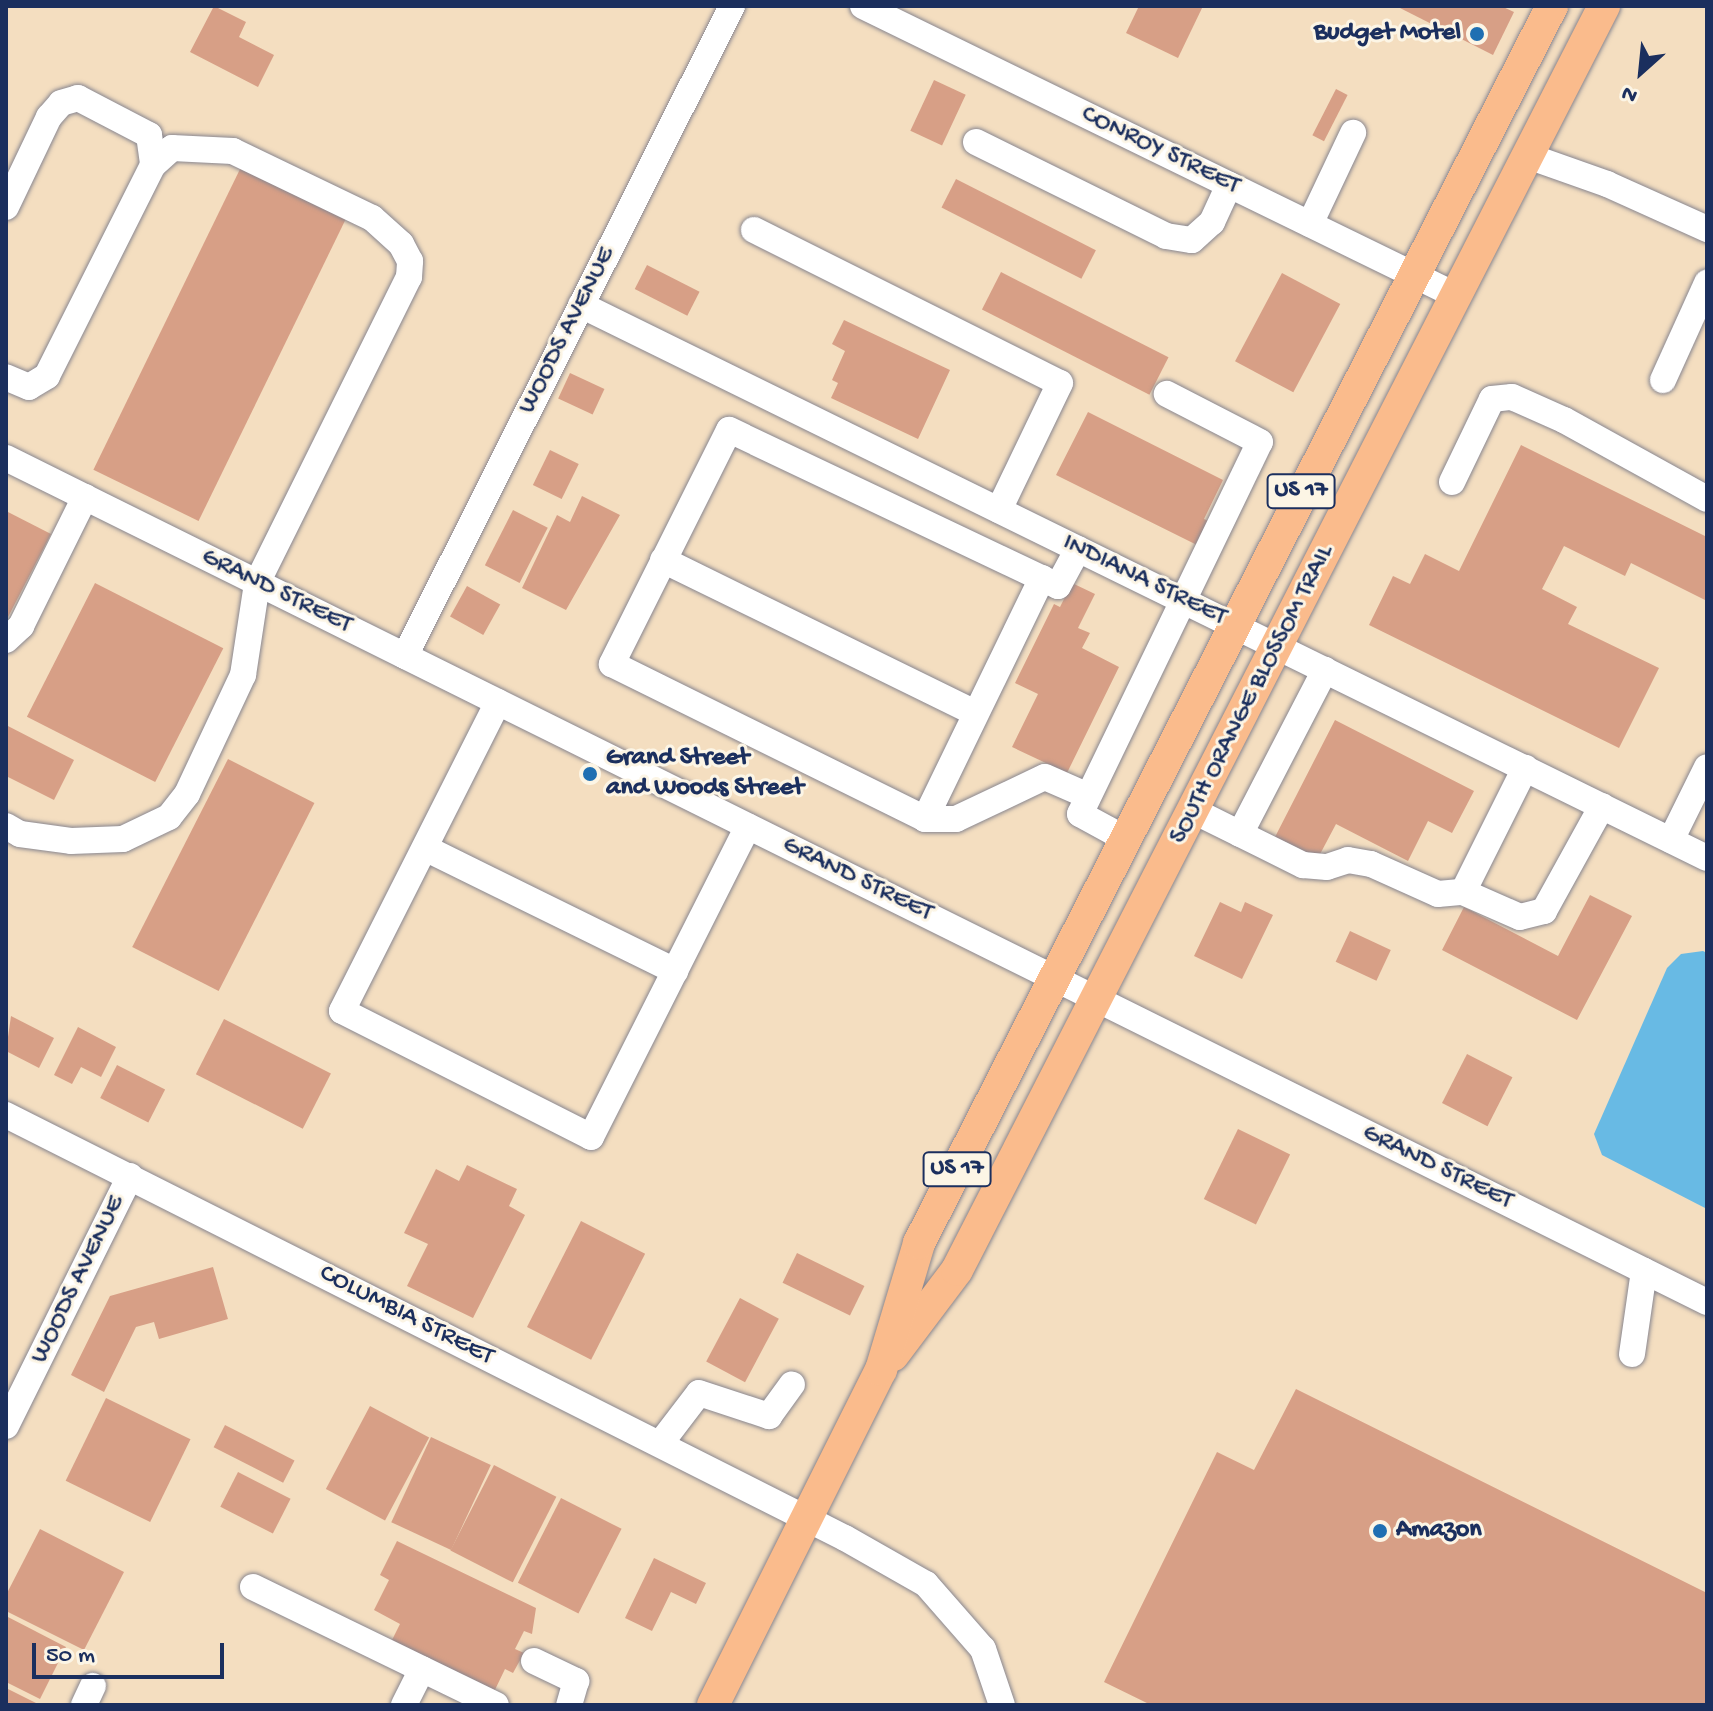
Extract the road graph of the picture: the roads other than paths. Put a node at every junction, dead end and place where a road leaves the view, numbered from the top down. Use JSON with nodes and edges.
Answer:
{"nodes":[{"id":1,"x":732,"y":6,"type":"edge"},
{"id":2,"x":863,"y":6,"type":"edge"},
{"id":3,"x":1552,"y":6,"type":"edge"},
{"id":4,"x":1604,"y":6,"type":"edge"},
{"id":5,"x":1353,"y":133,"type":"dead end"},
{"id":6,"x":976,"y":142,"type":"dead end"},
{"id":7,"x":1528,"y":156,"type":"junction"},
{"id":8,"x":153,"y":165,"type":"junction"},
{"id":9,"x":1229,"y":185,"type":"junction"},
{"id":10,"x":6,"y":207,"type":"edge"},
{"id":11,"x":1310,"y":224,"type":"junction"},
{"id":12,"x":1707,"y":229,"type":"edge"},
{"id":13,"x":754,"y":230,"type":"dead end"},
{"id":14,"x":1414,"y":275,"type":"junction"},
{"id":15,"x":1707,"y":283,"type":"edge"},
{"id":16,"x":1457,"y":296,"type":"junction"},
{"id":17,"x":581,"y":305,"type":"junction"},
{"id":18,"x":6,"y":377,"type":"edge"},
{"id":19,"x":1663,"y":380,"type":"dead end"},
{"id":20,"x":1167,"y":394,"type":"dead end"},
{"id":21,"x":6,"y":458,"type":"edge"},
{"id":22,"x":1452,"y":482,"type":"dead end"},
{"id":23,"x":85,"y":497,"type":"junction"},
{"id":24,"x":1707,"y":499,"type":"edge"},
{"id":25,"x":999,"y":510,"type":"junction"},
{"id":26,"x":1078,"y":549,"type":"junction"},
{"id":27,"x":663,"y":560,"type":"junction"},
{"id":28,"x":1042,"y":578,"type":"junction"},
{"id":29,"x":257,"y":583,"type":"junction"},
{"id":30,"x":1184,"y":601,"type":"junction"},
{"id":31,"x":1231,"y":624,"type":"junction"},
{"id":32,"x":6,"y":640,"type":"edge"},
{"id":33,"x":1277,"y":647,"type":"junction"},
{"id":34,"x":405,"y":656,"type":"junction"},
{"id":35,"x":1325,"y":670,"type":"junction"},
{"id":36,"x":498,"y":702,"type":"junction"},
{"id":37,"x":976,"y":713,"type":"junction"},
{"id":38,"x":1707,"y":767,"type":"edge"},
{"id":39,"x":1525,"y":768,"type":"junction"},
{"id":40,"x":1088,"y":796,"type":"junction"},
{"id":41,"x":1602,"y":806,"type":"junction"},
{"id":42,"x":1194,"y":811,"type":"junction"},
{"id":43,"x":925,"y":819,"type":"junction"},
{"id":44,"x":6,"y":826,"type":"edge"},
{"id":45,"x":748,"y":826,"type":"junction"},
{"id":46,"x":1240,"y":834,"type":"junction"},
{"id":47,"x":1124,"y":838,"type":"junction"},
{"id":48,"x":1671,"y":840,"type":"junction"},
{"id":49,"x":425,"y":848,"type":"junction"},
{"id":50,"x":1707,"y":858,"type":"edge"},
{"id":51,"x":1463,"y":892,"type":"junction"},
{"id":52,"x":675,"y":971,"type":"junction"},
{"id":53,"x":1055,"y":977,"type":"junction"},
{"id":54,"x":1099,"y":1000,"type":"junction"},
{"id":55,"x":6,"y":1115,"type":"edge"},
{"id":56,"x":130,"y":1176,"type":"junction"},
{"id":57,"x":1644,"y":1271,"type":"junction"},
{"id":58,"x":1707,"y":1302,"type":"edge"},
{"id":59,"x":1632,"y":1354,"type":"dead end"},
{"id":60,"x":881,"y":1370,"type":"junction"},
{"id":61,"x":792,"y":1384,"type":"dead end"},
{"id":62,"x":6,"y":1426,"type":"edge"},
{"id":63,"x":660,"y":1444,"type":"junction"},
{"id":64,"x":805,"y":1517,"type":"junction"},
{"id":65,"x":253,"y":1587,"type":"dead end"},
{"id":66,"x":534,"y":1661,"type":"dead end"},
{"id":67,"x":422,"y":1669,"type":"junction"},
{"id":68,"x":404,"y":1705,"type":"edge"},
{"id":69,"x":496,"y":1705,"type":"edge"},
{"id":70,"x":569,"y":1705,"type":"edge"},
{"id":71,"x":713,"y":1705,"type":"edge"},
{"id":72,"x":1002,"y":1705,"type":"edge"}],
"edges":[{"from":1,"to":17,"type":"street","name":"WOODS AVENUE"},
{"from":2,"to":9,"type":"street","name":"CONROY STREET"},
{"from":3,"to":14,"type":"main road","name":"SOUTH ORANGE BLOSSOM TRAIL","number":"US 17"},
{"from":4,"to":7,"type":"main road","name":"SOUTH ORANGE BLOSSOM TRAIL","number":"US 17"},
{"from":5,"to":11,"type":"street"},
{"from":6,"to":9,"type":"street"},
{"from":7,"to":12,"type":"street"},
{"from":7,"to":16,"type":"main road","name":"SOUTH ORANGE BLOSSOM TRAIL","number":"US 17"},
{"from":8,"to":10,"type":"street"},
{"from":8,"to":18,"type":"street"},
{"from":8,"to":29,"type":"street"},
{"from":9,"to":11,"type":"street","name":"CONROY STREET"},
{"from":11,"to":14,"type":"street","name":"CONROY STREET"},
{"from":13,"to":25,"type":"street"},
{"from":14,"to":16,"type":"street","name":"CONROY STREET"},
{"from":14,"to":31,"type":"main road","name":"SOUTH ORANGE BLOSSOM TRAIL","number":"US 17"},
{"from":15,"to":19,"type":"street"},
{"from":16,"to":33,"type":"main road","name":"SOUTH ORANGE BLOSSOM TRAIL","number":"US 17"},
{"from":17,"to":25,"type":"street","name":"INDIANA STREET"},
{"from":17,"to":34,"type":"street","name":"WOODS AVENUE"},
{"from":20,"to":30,"type":"street"},
{"from":21,"to":23,"type":"street","name":"GRAND STREET"},
{"from":22,"to":24,"type":"street"},
{"from":23,"to":29,"type":"street","name":"GRAND STREET"},
{"from":23,"to":32,"type":"street"},
{"from":25,"to":26,"type":"street","name":"INDIANA STREET"},
{"from":26,"to":28,"type":"street"},
{"from":26,"to":30,"type":"street","name":"INDIANA STREET"},
{"from":27,"to":28,"type":"street"},
{"from":27,"to":37,"type":"street"},
{"from":27,"to":43,"type":"street"},
{"from":28,"to":37,"type":"street"},
{"from":29,"to":34,"type":"street","name":"GRAND STREET"},
{"from":29,"to":44,"type":"street"},
{"from":30,"to":31,"type":"street","name":"INDIANA STREET"},
{"from":30,"to":40,"type":"street"},
{"from":31,"to":33,"type":"street","name":"INDIANA STREET"},
{"from":31,"to":47,"type":"main road","name":"SOUTH ORANGE BLOSSOM TRAIL","number":"US 17"},
{"from":33,"to":35,"type":"street","name":"INDIANA STREET"},
{"from":33,"to":42,"type":"main road","name":"SOUTH ORANGE BLOSSOM TRAIL","number":"US 17"},
{"from":34,"to":36,"type":"street","name":"GRAND STREET"},
{"from":35,"to":39,"type":"street","name":"INDIANA STREET"},
{"from":35,"to":46,"type":"street"},
{"from":36,"to":45,"type":"street","name":"GRAND STREET"},
{"from":36,"to":49,"type":"street"},
{"from":37,"to":43,"type":"street"},
{"from":38,"to":48,"type":"street"},
{"from":39,"to":41,"type":"street","name":"INDIANA STREET"},
{"from":39,"to":51,"type":"street"},
{"from":40,"to":43,"type":"street"},
{"from":40,"to":47,"type":"street"},
{"from":41,"to":48,"type":"street","name":"INDIANA STREET"},
{"from":41,"to":51,"type":"street"},
{"from":42,"to":46,"type":"street"},
{"from":42,"to":54,"type":"main road","name":"SOUTH ORANGE BLOSSOM TRAIL","number":"US 17"},
{"from":45,"to":52,"type":"street"},
{"from":45,"to":53,"type":"street","name":"GRAND STREET"},
{"from":46,"to":51,"type":"street"},
{"from":47,"to":53,"type":"main road","name":"SOUTH ORANGE BLOSSOM TRAIL","number":"US 17"},
{"from":48,"to":50,"type":"street","name":"INDIANA STREET"},
{"from":49,"to":52,"type":"street"},
{"from":49,"to":52,"type":"street"},
{"from":53,"to":54,"type":"street","name":"GRAND STREET"},
{"from":53,"to":60,"type":"main road","name":"SOUTH ORANGE BLOSSOM TRAIL","number":"US 17"},
{"from":54,"to":57,"type":"street","name":"GRAND STREET"},
{"from":54,"to":60,"type":"main road","name":"SOUTH ORANGE BLOSSOM TRAIL","number":"US 17"},
{"from":55,"to":56,"type":"street","name":"COLUMBIA STREET"},
{"from":56,"to":62,"type":"street","name":"WOODS AVENUE"},
{"from":56,"to":63,"type":"street","name":"COLUMBIA STREET"},
{"from":57,"to":58,"type":"street","name":"GRAND STREET"},
{"from":57,"to":59,"type":"street"},
{"from":60,"to":64,"type":"main road","name":"SOUTH ORANGE BLOSSOM TRAIL","number":"US 17"},
{"from":61,"to":63,"type":"street"},
{"from":63,"to":64,"type":"street","name":"COLUMBIA STREET"},
{"from":64,"to":71,"type":"main road","name":"SOUTH ORANGE BLOSSOM TRAIL","number":"US 17"},
{"from":64,"to":72,"type":"street","name":"COLUMBIA STREET"},
{"from":65,"to":67,"type":"street"},
{"from":66,"to":70,"type":"street"},
{"from":67,"to":68,"type":"street"},
{"from":67,"to":69,"type":"street"}]}
